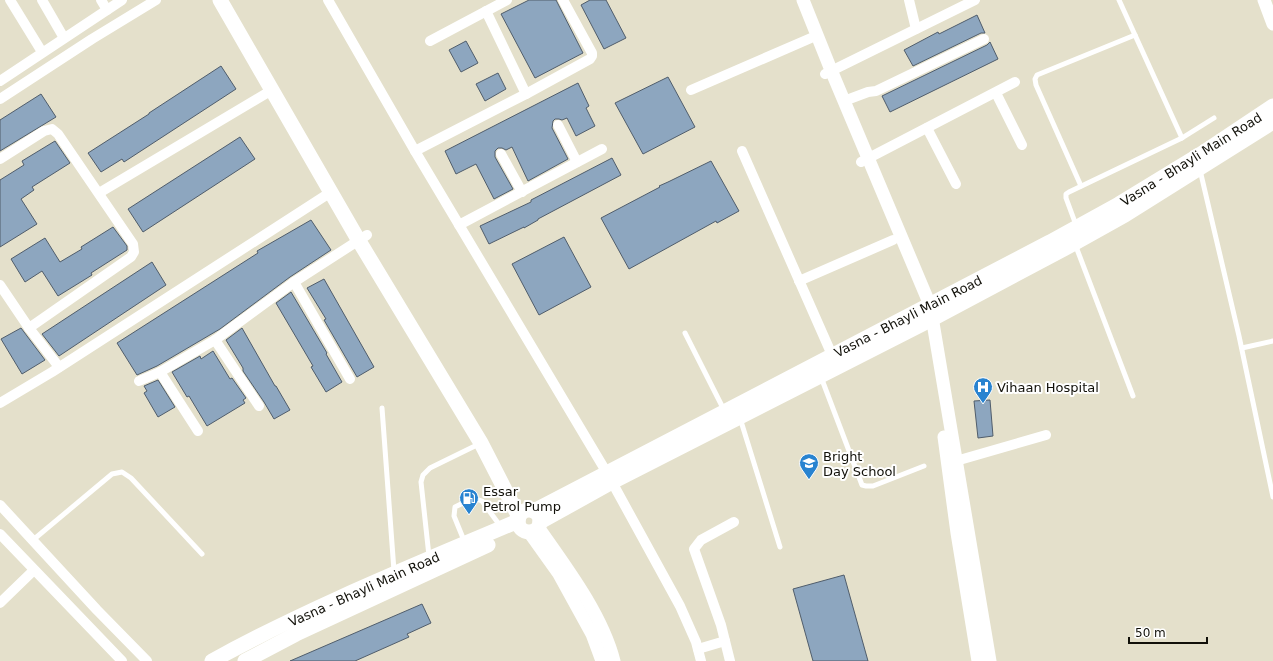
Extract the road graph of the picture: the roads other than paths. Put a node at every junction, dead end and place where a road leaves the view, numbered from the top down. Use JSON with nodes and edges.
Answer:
{"nodes":[{"id":1,"x":10,"y":0,"type":"edge"},
{"id":2,"x":42,"y":0,"type":"edge"},
{"id":3,"x":101,"y":0,"type":"edge"},
{"id":4,"x":122,"y":0,"type":"edge"},
{"id":5,"x":156,"y":0,"type":"edge"},
{"id":6,"x":220,"y":0,"type":"edge"},
{"id":7,"x":231,"y":0,"type":"edge"},
{"id":8,"x":328,"y":0,"type":"edge"},
{"id":9,"x":507,"y":0,"type":"edge"},
{"id":10,"x":564,"y":0,"type":"edge"},
{"id":11,"x":795,"y":0,"type":"edge"},
{"id":12,"x":803,"y":0,"type":"edge"},
{"id":13,"x":909,"y":0,"type":"edge"},
{"id":14,"x":975,"y":0,"type":"edge"},
{"id":15,"x":1119,"y":0,"type":"edge"},
{"id":16,"x":1264,"y":0,"type":"edge"},
{"id":17,"x":107,"y":10,"type":"junction"},
{"id":18,"x":486,"y":11,"type":"junction"},
{"id":19,"x":1273,"y":24,"type":"edge"},
{"id":20,"x":916,"y":29,"type":"junction"},
{"id":21,"x":1135,"y":35,"type":"junction"},
{"id":22,"x":64,"y":38,"type":"junction"},
{"id":23,"x":811,"y":38,"type":"junction"},
{"id":24,"x":984,"y":39,"type":"dead end"},
{"id":25,"x":430,"y":40,"type":"dead end"},
{"id":26,"x":42,"y":52,"type":"junction"},
{"id":27,"x":828,"y":72,"type":"junction"},
{"id":28,"x":1,"y":77,"type":"edge"},
{"id":29,"x":1015,"y":82,"type":"dead end"},
{"id":30,"x":272,"y":90,"type":"junction"},
{"id":31,"x":691,"y":90,"type":"dead end"},
{"id":32,"x":996,"y":92,"type":"junction"},
{"id":33,"x":526,"y":94,"type":"junction"},
{"id":34,"x":0,"y":99,"type":"edge"},
{"id":35,"x":845,"y":104,"type":"junction"},
{"id":36,"x":1273,"y":106,"type":"edge"},
{"id":37,"x":1214,"y":118,"type":"dead end"},
{"id":38,"x":1273,"y":122,"type":"edge"},
{"id":39,"x":558,"y":125,"type":"dead end"},
{"id":40,"x":927,"y":128,"type":"junction"},
{"id":41,"x":1182,"y":138,"type":"junction"},
{"id":42,"x":1022,"y":145,"type":"dead end"},
{"id":43,"x":602,"y":149,"type":"dead end"},
{"id":44,"x":415,"y":151,"type":"junction"},
{"id":45,"x":742,"y":151,"type":"dead end"},
{"id":46,"x":501,"y":154,"type":"dead end"},
{"id":47,"x":0,"y":159,"type":"edge"},
{"id":48,"x":865,"y":160,"type":"junction"},
{"id":49,"x":577,"y":162,"type":"junction"},
{"id":50,"x":1200,"y":168,"type":"junction"},
{"id":51,"x":956,"y":184,"type":"dead end"},
{"id":52,"x":1081,"y":186,"type":"junction"},
{"id":53,"x":331,"y":192,"type":"junction"},
{"id":54,"x":522,"y":192,"type":"junction"},
{"id":55,"x":99,"y":193,"type":"junction"},
{"id":56,"x":459,"y":226,"type":"junction"},
{"id":57,"x":1077,"y":228,"type":"junction"},
{"id":58,"x":363,"y":238,"type":"junction"},
{"id":59,"x":893,"y":240,"type":"junction"},
{"id":60,"x":1075,"y":243,"type":"junction"},
{"id":61,"x":294,"y":282,"type":"junction"},
{"id":62,"x":799,"y":282,"type":"junction"},
{"id":63,"x":0,"y":285,"type":"edge"},
{"id":64,"x":927,"y":314,"type":"junction"},
{"id":65,"x":29,"y":328,"type":"junction"},
{"id":66,"x":685,"y":333,"type":"dead end"},
{"id":67,"x":215,"y":340,"type":"junction"},
{"id":68,"x":1273,"y":341,"type":"edge"},
{"id":69,"x":1242,"y":348,"type":"junction"},
{"id":70,"x":832,"y":356,"type":"junction"},
{"id":71,"x":59,"y":367,"type":"junction"},
{"id":72,"x":160,"y":372,"type":"junction"},
{"id":73,"x":820,"y":376,"type":"junction"},
{"id":74,"x":350,"y":379,"type":"dead end"},
{"id":75,"x":139,"y":381,"type":"dead end"},
{"id":76,"x":1133,"y":396,"type":"dead end"},
{"id":77,"x":0,"y":403,"type":"edge"},
{"id":78,"x":259,"y":406,"type":"dead end"},
{"id":79,"x":382,"y":408,"type":"dead end"},
{"id":80,"x":725,"y":412,"type":"junction"},
{"id":81,"x":740,"y":417,"type":"junction"},
{"id":82,"x":198,"y":430,"type":"dead end"},
{"id":83,"x":1046,"y":435,"type":"dead end"},
{"id":84,"x":481,"y":443,"type":"junction"},
{"id":85,"x":952,"y":462,"type":"junction"},
{"id":86,"x":924,"y":466,"type":"dead end"},
{"id":87,"x":610,"y":478,"type":"junction"},
{"id":88,"x":1273,"y":497,"type":"edge"},
{"id":89,"x":0,"y":505,"type":"edge"},
{"id":90,"x":529,"y":521,"type":"junction"},
{"id":91,"x":734,"y":522,"type":"dead end"},
{"id":92,"x":502,"y":528,"type":"junction"},
{"id":93,"x":0,"y":534,"type":"edge"},
{"id":94,"x":33,"y":540,"type":"junction"},
{"id":95,"x":466,"y":544,"type":"junction"},
{"id":96,"x":780,"y":547,"type":"dead end"},
{"id":97,"x":202,"y":554,"type":"dead end"},
{"id":98,"x":430,"y":559,"type":"junction"},
{"id":99,"x":34,"y":570,"type":"junction"},
{"id":100,"x":394,"y":574,"type":"junction"},
{"id":101,"x":0,"y":603,"type":"edge"},
{"id":102,"x":725,"y":641,"type":"junction"},
{"id":103,"x":698,"y":649,"type":"junction"},
{"id":104,"x":122,"y":661,"type":"edge"},
{"id":105,"x":147,"y":661,"type":"edge"},
{"id":106,"x":212,"y":661,"type":"edge"},
{"id":107,"x":245,"y":661,"type":"edge"},
{"id":108,"x":602,"y":661,"type":"edge"},
{"id":109,"x":614,"y":661,"type":"edge"},
{"id":110,"x":701,"y":661,"type":"edge"},
{"id":111,"x":730,"y":661,"type":"edge"},
{"id":112,"x":978,"y":661,"type":"edge"},
{"id":113,"x":990,"y":661,"type":"edge"}],
"edges":[{"from":1,"to":26,"type":"street"},
{"from":2,"to":22,"type":"street"},
{"from":3,"to":17,"type":"street"},
{"from":4,"to":17,"type":"street"},
{"from":5,"to":34,"type":"street"},
{"from":6,"to":30,"type":"main road"},
{"from":7,"to":58,"type":"main road"},
{"from":8,"to":44,"type":"street"},
{"from":9,"to":18,"type":"street"},
{"from":10,"to":33,"type":"street"},
{"from":11,"to":23,"type":"street"},
{"from":12,"to":27,"type":"street"},
{"from":13,"to":20,"type":"street"},
{"from":14,"to":20,"type":"street"},
{"from":15,"to":21,"type":"lane"},
{"from":16,"to":19,"type":"street"},
{"from":17,"to":22,"type":"street"},
{"from":18,"to":25,"type":"street"},
{"from":18,"to":33,"type":"street"},
{"from":20,"to":27,"type":"street"},
{"from":21,"to":41,"type":"lane"},
{"from":21,"to":52,"type":"lane"},
{"from":22,"to":26,"type":"street"},
{"from":23,"to":27,"type":"street"},
{"from":23,"to":31,"type":"street"},
{"from":24,"to":35,"type":"street"},
{"from":26,"to":28,"type":"street"},
{"from":27,"to":35,"type":"street"},
{"from":27,"to":48,"type":"street"},
{"from":29,"to":32,"type":"street"},
{"from":30,"to":53,"type":"main road"},
{"from":30,"to":55,"type":"street"},
{"from":32,"to":40,"type":"street"},
{"from":32,"to":42,"type":"street"},
{"from":33,"to":44,"type":"street"},
{"from":35,"to":48,"type":"street"},
{"from":36,"to":57,"type":"main road","name":"Vasna - Bhayli Main Road"},
{"from":37,"to":41,"type":"lane"},
{"from":38,"to":50,"type":"main road","name":"Vasna - Bhayli Main Road"},
{"from":39,"to":49,"type":"street"},
{"from":40,"to":48,"type":"street"},
{"from":40,"to":51,"type":"street"},
{"from":41,"to":52,"type":"lane"},
{"from":43,"to":49,"type":"street"},
{"from":44,"to":56,"type":"street"},
{"from":45,"to":62,"type":"street"},
{"from":46,"to":54,"type":"street"},
{"from":47,"to":55,"type":"street"},
{"from":48,"to":59,"type":"street"},
{"from":48,"to":64,"type":"street"},
{"from":49,"to":54,"type":"street"},
{"from":50,"to":60,"type":"main road","name":"Vasna - Bhayli Main Road"},
{"from":50,"to":69,"type":"lane"},
{"from":52,"to":57,"type":"lane"},
{"from":53,"to":58,"type":"main road"},
{"from":53,"to":71,"type":"street"},
{"from":54,"to":56,"type":"street"},
{"from":55,"to":65,"type":"street"},
{"from":56,"to":87,"type":"street"},
{"from":57,"to":64,"type":"main road","name":"Vasna - Bhayli Main Road"},
{"from":58,"to":61,"type":"street"},
{"from":58,"to":84,"type":"main road"},
{"from":58,"to":90,"type":"main road"},
{"from":59,"to":62,"type":"street"},
{"from":59,"to":64,"type":"street"},
{"from":60,"to":64,"type":"main road","name":"Vasna - Bhayli Main Road"},
{"from":60,"to":76,"type":"lane"},
{"from":61,"to":67,"type":"street"},
{"from":61,"to":74,"type":"street"},
{"from":62,"to":70,"type":"street"},
{"from":63,"to":65,"type":"street"},
{"from":64,"to":70,"type":"main road","name":"Vasna - Bhayli Main Road"},
{"from":64,"to":73,"type":"main road","name":"Vasna - Bhayli Main Road"},
{"from":64,"to":85,"type":"street"},
{"from":65,"to":71,"type":"street"},
{"from":66,"to":80,"type":"lane"},
{"from":67,"to":72,"type":"street"},
{"from":67,"to":78,"type":"street"},
{"from":68,"to":69,"type":"lane"},
{"from":69,"to":88,"type":"lane"},
{"from":70,"to":80,"type":"main road","name":"Vasna - Bhayli Main Road"},
{"from":71,"to":77,"type":"street"},
{"from":72,"to":75,"type":"street"},
{"from":72,"to":82,"type":"street"},
{"from":73,"to":81,"type":"main road","name":"Vasna - Bhayli Main Road"},
{"from":73,"to":86,"type":"lane"},
{"from":79,"to":100,"type":"lane"},
{"from":80,"to":87,"type":"main road","name":"Vasna - Bhayli Main Road"},
{"from":81,"to":87,"type":"main road","name":"Vasna - Bhayli Main Road"},
{"from":81,"to":96,"type":"lane"},
{"from":83,"to":85,"type":"street"},
{"from":84,"to":90,"type":"main road"},
{"from":84,"to":98,"type":"lane"},
{"from":85,"to":112,"type":"street"},
{"from":85,"to":113,"type":"street"},
{"from":87,"to":90,"type":"main road","name":"Vasna - Bhayli Main Road"},
{"from":87,"to":103,"type":"street"},
{"from":89,"to":94,"type":"street"},
{"from":90,"to":92,"type":"main road","name":"Vasna - Bhayli Main Road"},
{"from":90,"to":107,"type":"main road","name":"Vasna - Bhayli Main Road"},
{"from":90,"to":108,"type":"street"},
{"from":90,"to":109,"type":"street"},
{"from":91,"to":102,"type":"street"},
{"from":92,"to":95,"type":"main road","name":"Vasna - Bhayli Main Road"},
{"from":92,"to":95,"type":"lane"},
{"from":93,"to":99,"type":"street"},
{"from":94,"to":97,"type":"lane"},
{"from":94,"to":105,"type":"street"},
{"from":95,"to":98,"type":"main road","name":"Vasna - Bhayli Main Road"},
{"from":98,"to":100,"type":"main road","name":"Vasna - Bhayli Main Road"},
{"from":99,"to":101,"type":"street"},
{"from":99,"to":104,"type":"street"},
{"from":100,"to":106,"type":"main road","name":"Vasna - Bhayli Main Road"},
{"from":102,"to":103,"type":"street"},
{"from":102,"to":111,"type":"street"},
{"from":103,"to":110,"type":"street"}]}
